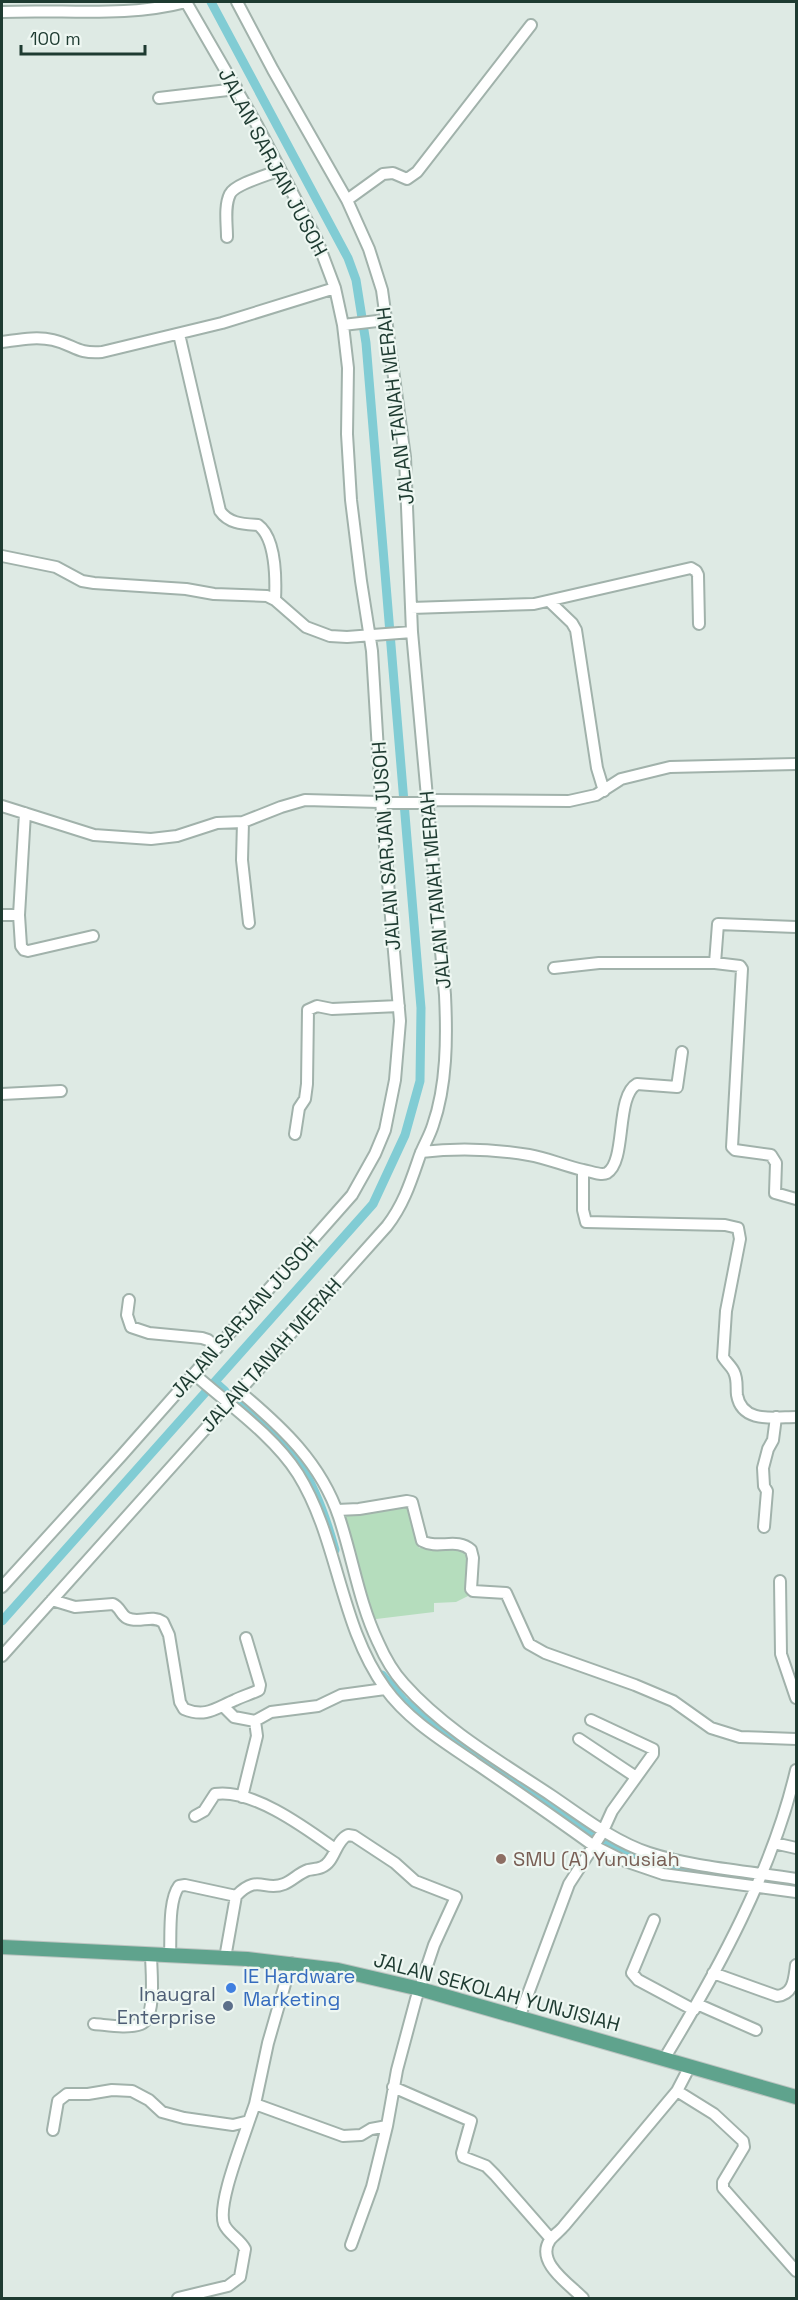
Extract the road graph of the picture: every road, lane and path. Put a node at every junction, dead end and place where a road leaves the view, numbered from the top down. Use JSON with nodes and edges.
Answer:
{"nodes":[{"id":1,"x":186,"y":2,"type":"edge"},
{"id":2,"x":237,"y":2,"type":"edge"},
{"id":3,"x":2,"y":9,"type":"edge"},
{"id":4,"x":531,"y":24,"type":"dead end"},
{"id":5,"x":236,"y":87,"type":"junction"},
{"id":6,"x":159,"y":98,"type":"dead end"},
{"id":7,"x":280,"y":170,"type":"junction"},
{"id":8,"x":347,"y":200,"type":"junction"},
{"id":9,"x":227,"y":237,"type":"dead end"},
{"id":10,"x":335,"y":288,"type":"junction"},
{"id":11,"x":383,"y":321,"type":"junction"},
{"id":12,"x":347,"y":325,"type":"junction"},
{"id":13,"x":179,"y":334,"type":"junction"},
{"id":14,"x":2,"y":342,"type":"edge"},
{"id":15,"x":2,"y":556,"type":"edge"},
{"id":16,"x":275,"y":600,"type":"junction"},
{"id":17,"x":549,"y":601,"type":"junction"},
{"id":18,"x":411,"y":608,"type":"junction"},
{"id":19,"x":699,"y":624,"type":"dead end"},
{"id":20,"x":412,"y":632,"type":"junction"},
{"id":21,"x":376,"y":634,"type":"junction"},
{"id":22,"x":796,"y":764,"type":"edge"},
{"id":23,"x":604,"y":791,"type":"junction"},
{"id":24,"x":381,"y":801,"type":"junction"},
{"id":25,"x":422,"y":803,"type":"junction"},
{"id":26,"x":2,"y":806,"type":"edge"},
{"id":27,"x":25,"y":813,"type":"junction"},
{"id":28,"x":243,"y":822,"type":"junction"},
{"id":29,"x":2,"y":915,"type":"edge"},
{"id":30,"x":20,"y":915,"type":"junction"},
{"id":31,"x":249,"y":923,"type":"dead end"},
{"id":32,"x":796,"y":927,"type":"edge"},
{"id":33,"x":93,"y":936,"type":"dead end"},
{"id":34,"x":715,"y":963,"type":"junction"},
{"id":35,"x":554,"y":968,"type":"dead end"},
{"id":36,"x":399,"y":1006,"type":"junction"},
{"id":37,"x":682,"y":1052,"type":"dead end"},
{"id":38,"x":62,"y":1091,"type":"dead end"},
{"id":39,"x":2,"y":1094,"type":"edge"},
{"id":40,"x":295,"y":1134,"type":"dead end"},
{"id":41,"x":421,"y":1152,"type":"junction"},
{"id":42,"x":583,"y":1170,"type":"junction"},
{"id":43,"x":796,"y":1199,"type":"edge"},
{"id":44,"x":129,"y":1300,"type":"dead end"},
{"id":45,"x":217,"y":1348,"type":"junction"},
{"id":46,"x":198,"y":1377,"type":"junction"},
{"id":47,"x":239,"y":1391,"type":"junction"},
{"id":48,"x":224,"y":1400,"type":"junction"},
{"id":49,"x":776,"y":1417,"type":"junction"},
{"id":50,"x":796,"y":1417,"type":"edge"},
{"id":51,"x":337,"y":1510,"type":"junction"},
{"id":52,"x":764,"y":1527,"type":"dead end"},
{"id":53,"x":343,"y":1565,"type":"junction"},
{"id":54,"x":780,"y":1581,"type":"dead end"},
{"id":55,"x":2,"y":1587,"type":"edge"},
{"id":56,"x":52,"y":1600,"type":"junction"},
{"id":57,"x":246,"y":1638,"type":"dead end"},
{"id":58,"x":2,"y":1656,"type":"edge"},
{"id":59,"x":386,"y":1689,"type":"junction"},
{"id":60,"x":796,"y":1698,"type":"edge"},
{"id":61,"x":224,"y":1707,"type":"junction"},
{"id":62,"x":591,"y":1720,"type":"dead end"},
{"id":63,"x":255,"y":1721,"type":"junction"},
{"id":64,"x":796,"y":1739,"type":"edge"},
{"id":65,"x":579,"y":1740,"type":"dead end"},
{"id":66,"x":796,"y":1770,"type":"edge"},
{"id":67,"x":636,"y":1777,"type":"junction"},
{"id":68,"x":242,"y":1797,"type":"junction"},
{"id":69,"x":195,"y":1816,"type":"dead end"},
{"id":70,"x":599,"y":1838,"type":"junction"},
{"id":71,"x":774,"y":1843,"type":"junction"},
{"id":72,"x":796,"y":1848,"type":"edge"},
{"id":73,"x":335,"y":1849,"type":"junction"},
{"id":74,"x":758,"y":1879,"type":"junction"},
{"id":75,"x":796,"y":1879,"type":"edge"},
{"id":76,"x":796,"y":1892,"type":"edge"},
{"id":77,"x":236,"y":1896,"type":"junction"},
{"id":78,"x":654,"y":1920,"type":"dead end"},
{"id":79,"x":2,"y":1947,"type":"edge"},
{"id":80,"x":151,"y":1954,"type":"junction"},
{"id":81,"x":170,"y":1954,"type":"junction"},
{"id":82,"x":225,"y":1958,"type":"junction"},
{"id":83,"x":291,"y":1963,"type":"junction"},
{"id":84,"x":796,"y":1965,"type":"edge"},
{"id":85,"x":713,"y":1973,"type":"junction"},
{"id":86,"x":420,"y":1989,"type":"junction"},
{"id":87,"x":695,"y":2007,"type":"junction"},
{"id":88,"x":519,"y":2018,"type":"junction"},
{"id":89,"x":94,"y":2024,"type":"dead end"},
{"id":90,"x":756,"y":2030,"type":"dead end"},
{"id":91,"x":664,"y":2059,"type":"junction"},
{"id":92,"x":690,"y":2066,"type":"junction"},
{"id":93,"x":393,"y":2086,"type":"junction"},
{"id":94,"x":677,"y":2091,"type":"junction"},
{"id":95,"x":796,"y":2097,"type":"edge"},
{"id":96,"x":255,"y":2104,"type":"junction"},
{"id":97,"x":249,"y":2121,"type":"junction"},
{"id":98,"x":387,"y":2126,"type":"junction"},
{"id":99,"x":53,"y":2130,"type":"dead end"},
{"id":100,"x":551,"y":2240,"type":"junction"},
{"id":101,"x":351,"y":2245,"type":"dead end"},
{"id":102,"x":796,"y":2271,"type":"edge"},
{"id":103,"x":178,"y":2298,"type":"edge"},
{"id":104,"x":583,"y":2298,"type":"edge"}],
"edges":[{"from":1,"to":3,"type":"street"},
{"from":1,"to":5,"type":"street","name":"JALAN SARJAN JUSOH"},
{"from":2,"to":8,"type":"street","name":"JALAN TANAH MERAH"},
{"from":4,"to":8,"type":"street"},
{"from":5,"to":6,"type":"street"},
{"from":5,"to":7,"type":"street","name":"JALAN SARJAN JUSOH"},
{"from":7,"to":9,"type":"street"},
{"from":7,"to":10,"type":"street","name":"JALAN SARJAN JUSOH"},
{"from":8,"to":11,"type":"street","name":"JALAN TANAH MERAH"},
{"from":10,"to":12,"type":"street","name":"JALAN SARJAN JUSOH"},
{"from":10,"to":13,"type":"street"},
{"from":11,"to":12,"type":"street"},
{"from":11,"to":18,"type":"street","name":"JALAN TANAH MERAH"},
{"from":12,"to":21,"type":"street","name":"JALAN SARJAN JUSOH"},
{"from":13,"to":14,"type":"street"},
{"from":13,"to":16,"type":"street"},
{"from":15,"to":16,"type":"street"},
{"from":16,"to":21,"type":"street"},
{"from":17,"to":18,"type":"street"},
{"from":17,"to":19,"type":"street"},
{"from":17,"to":23,"type":"street"},
{"from":18,"to":20,"type":"street","name":"JALAN TANAH MERAH"},
{"from":20,"to":21,"type":"street"},
{"from":20,"to":25,"type":"street","name":"JALAN TANAH MERAH"},
{"from":21,"to":24,"type":"street","name":"JALAN SARJAN JUSOH"},
{"from":22,"to":23,"type":"street"},
{"from":23,"to":25,"type":"street"},
{"from":24,"to":25,"type":"street"},
{"from":24,"to":28,"type":"street"},
{"from":24,"to":36,"type":"street","name":"JALAN SARJAN JUSOH"},
{"from":25,"to":41,"type":"street","name":"JALAN TANAH MERAH"},
{"from":26,"to":27,"type":"street"},
{"from":27,"to":28,"type":"street"},
{"from":27,"to":30,"type":"street"},
{"from":28,"to":31,"type":"street"},
{"from":29,"to":30,"type":"street"},
{"from":30,"to":33,"type":"street"},
{"from":32,"to":34,"type":"street"},
{"from":34,"to":35,"type":"street"},
{"from":34,"to":43,"type":"street"},
{"from":36,"to":40,"type":"street"},
{"from":36,"to":45,"type":"street","name":"JALAN SARJAN JUSOH"},
{"from":37,"to":42,"type":"street"},
{"from":38,"to":39,"type":"street"},
{"from":41,"to":42,"type":"street"},
{"from":41,"to":47,"type":"street","name":"JALAN TANAH MERAH"},
{"from":42,"to":49,"type":"street"},
{"from":44,"to":45,"type":"street"},
{"from":45,"to":46,"type":"street","name":"JALAN SARJAN JUSOH"},
{"from":46,"to":48,"type":"street"},
{"from":46,"to":55,"type":"street","name":"JALAN SARJAN JUSOH"},
{"from":47,"to":48,"type":"street","name":"JALAN TANAH MERAH"},
{"from":47,"to":51,"type":"street"},
{"from":48,"to":53,"type":"street"},
{"from":48,"to":56,"type":"street","name":"JALAN TANAH MERAH"},
{"from":49,"to":50,"type":"street"},
{"from":49,"to":52,"type":"street"},
{"from":51,"to":53,"type":"street"},
{"from":51,"to":64,"type":"street"},
{"from":53,"to":59,"type":"street"},
{"from":53,"to":70,"type":"street"},
{"from":54,"to":60,"type":"street"},
{"from":56,"to":58,"type":"street","name":"JALAN TANAH MERAH"},
{"from":56,"to":61,"type":"street"},
{"from":57,"to":61,"type":"street"},
{"from":59,"to":63,"type":"street"},
{"from":59,"to":70,"type":"street"},
{"from":61,"to":63,"type":"street"},
{"from":62,"to":67,"type":"street"},
{"from":63,"to":68,"type":"street"},
{"from":65,"to":67,"type":"street"},
{"from":66,"to":71,"type":"street"},
{"from":67,"to":70,"type":"street"},
{"from":68,"to":69,"type":"street"},
{"from":68,"to":73,"type":"street"},
{"from":70,"to":74,"type":"street"},
{"from":70,"to":74,"type":"street"},
{"from":70,"to":88,"type":"street"},
{"from":71,"to":72,"type":"street"},
{"from":71,"to":74,"type":"street"},
{"from":73,"to":77,"type":"street"},
{"from":73,"to":86,"type":"street"},
{"from":74,"to":75,"type":"street"},
{"from":74,"to":76,"type":"street"},
{"from":74,"to":85,"type":"street"},
{"from":77,"to":81,"type":"street"},
{"from":77,"to":82,"type":"street"},
{"from":78,"to":87,"type":"street"},
{"from":79,"to":80,"type":"main road","name":"JALAN SEKOLAH YUNJISIAH"},
{"from":80,"to":81,"type":"main road","name":"JALAN SEKOLAH YUNJISIAH"},
{"from":80,"to":89,"type":"street"},
{"from":81,"to":82,"type":"main road","name":"JALAN SEKOLAH YUNJISIAH"},
{"from":82,"to":83,"type":"main road","name":"JALAN SEKOLAH YUNJISIAH"},
{"from":83,"to":86,"type":"main road","name":"JALAN SEKOLAH YUNJISIAH"},
{"from":83,"to":96,"type":"street"},
{"from":84,"to":85,"type":"street"},
{"from":85,"to":87,"type":"street"},
{"from":86,"to":88,"type":"main road","name":"JALAN SEKOLAH YUNJISIAH"},
{"from":86,"to":93,"type":"street"},
{"from":87,"to":90,"type":"street"},
{"from":87,"to":91,"type":"street"},
{"from":88,"to":91,"type":"main road","name":"JALAN SEKOLAH YUNJISIAH"},
{"from":91,"to":92,"type":"main road","name":"JALAN SEKOLAH YUNJISIAH"},
{"from":92,"to":94,"type":"street"},
{"from":92,"to":95,"type":"main road","name":"JALAN SEKOLAH YUNJISIAH"},
{"from":93,"to":98,"type":"street"},
{"from":93,"to":100,"type":"street"},
{"from":94,"to":100,"type":"street"},
{"from":94,"to":102,"type":"street"},
{"from":96,"to":97,"type":"street"},
{"from":96,"to":98,"type":"street"},
{"from":97,"to":99,"type":"street"},
{"from":97,"to":103,"type":"street"},
{"from":98,"to":101,"type":"street"},
{"from":100,"to":104,"type":"street"}]}
